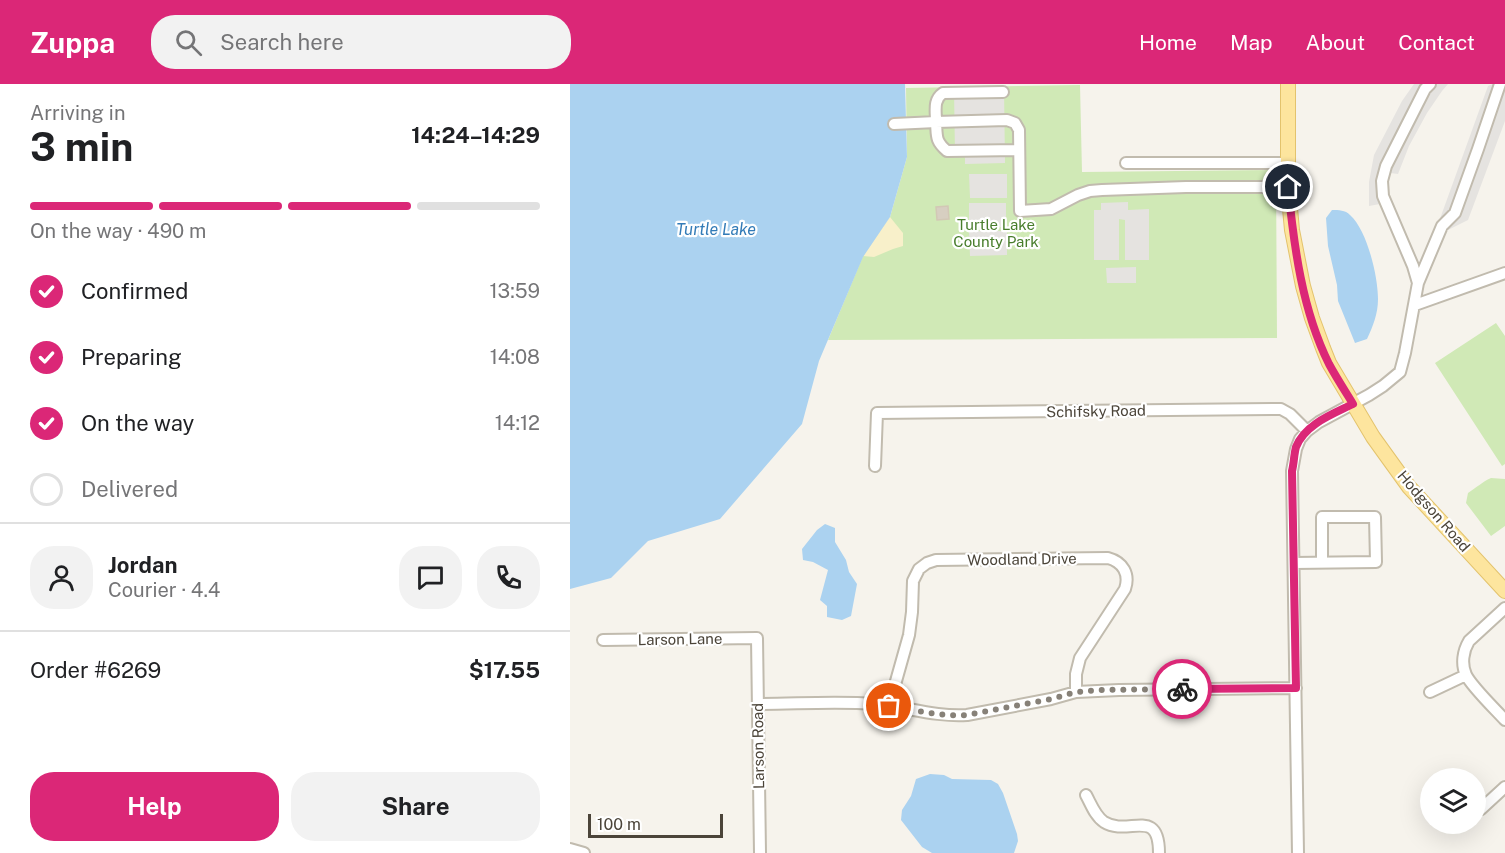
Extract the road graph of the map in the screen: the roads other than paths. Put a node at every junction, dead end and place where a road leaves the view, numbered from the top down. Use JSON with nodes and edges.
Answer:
{"nodes":[{"id":1,"x":1288,"y":84,"type":"edge"},
{"id":2,"x":1430,"y":84,"type":"edge"},
{"id":3,"x":1500,"y":84,"type":"edge"},
{"id":4,"x":1003,"y":92,"type":"dead end"},
{"id":5,"x":936,"y":122,"type":"junction"},
{"id":6,"x":894,"y":123,"type":"dead end"},
{"id":7,"x":1019,"y":150,"type":"junction"},
{"id":8,"x":1126,"y":163,"type":"dead end"},
{"id":9,"x":1288,"y":163,"type":"junction"},
{"id":10,"x":1288,"y":187,"type":"junction"},
{"id":11,"x":1505,"y":273,"type":"edge"},
{"id":12,"x":1418,"y":283,"type":"junction"},
{"id":13,"x":1415,"y":305,"type":"junction"},
{"id":14,"x":1353,"y":404,"type":"junction"},
{"id":15,"x":1307,"y":431,"type":"junction"},
{"id":16,"x":875,"y":466,"type":"dead end"},
{"id":17,"x":1322,"y":563,"type":"junction"},
{"id":18,"x":1294,"y":564,"type":"junction"},
{"id":19,"x":1505,"y":591,"type":"edge"},
{"id":20,"x":1505,"y":608,"type":"edge"},
{"id":21,"x":757,"y":638,"type":"joint"},
{"id":22,"x":603,"y":640,"type":"dead end"},
{"id":23,"x":1466,"y":675,"type":"junction"},
{"id":24,"x":1296,"y":688,"type":"junction"},
{"id":25,"x":1076,"y":692,"type":"junction"},
{"id":26,"x":1430,"y":692,"type":"dead end"},
{"id":27,"x":758,"y":704,"type":"junction"},
{"id":28,"x":889,"y":706,"type":"junction"},
{"id":29,"x":1505,"y":720,"type":"edge"},
{"id":30,"x":1505,"y":788,"type":"edge"},
{"id":31,"x":1086,"y":795,"type":"dead end"},
{"id":32,"x":1486,"y":805,"type":"edge"},
{"id":33,"x":570,"y":849,"type":"edge"},
{"id":34,"x":584,"y":853,"type":"edge"},
{"id":35,"x":760,"y":853,"type":"edge"},
{"id":36,"x":1159,"y":853,"type":"edge"},
{"id":37,"x":1298,"y":853,"type":"edge"}],
"edges":[{"from":1,"to":9,"type":"main road","name":"Hodgson Road"},
{"from":2,"to":12,"type":"street"},
{"from":3,"to":12,"type":"street"},
{"from":4,"to":5,"type":"street"},
{"from":5,"to":6,"type":"street"},
{"from":5,"to":7,"type":"street"},
{"from":5,"to":7,"type":"street"},
{"from":7,"to":10,"type":"street"},
{"from":8,"to":9,"type":"street"},
{"from":9,"to":10,"type":"main road","name":"Hodgson Road"},
{"from":10,"to":14,"type":"main road","name":"Hodgson Road"},
{"from":11,"to":13,"type":"street"},
{"from":12,"to":13,"type":"street"},
{"from":13,"to":14,"type":"street"},
{"from":14,"to":15,"type":"street"},
{"from":14,"to":19,"type":"main road","name":"Hodgson Road"},
{"from":15,"to":16,"type":"street","name":"Schifsky Road"},
{"from":15,"to":18,"type":"street"},
{"from":17,"to":17,"type":"street"},
{"from":17,"to":18,"type":"street"},
{"from":18,"to":24,"type":"street"},
{"from":20,"to":23,"type":"street"},
{"from":21,"to":22,"type":"street","name":"Larson Lane"},
{"from":21,"to":27,"type":"street","name":"Larson Road"},
{"from":23,"to":26,"type":"street"},
{"from":23,"to":29,"type":"street"},
{"from":24,"to":25,"type":"street"},
{"from":24,"to":37,"type":"street"},
{"from":25,"to":28,"type":"street"},
{"from":25,"to":28,"type":"street","name":"Woodland Drive"},
{"from":27,"to":28,"type":"street"},
{"from":27,"to":35,"type":"street","name":"Larson Road"},
{"from":30,"to":32,"type":"street"},
{"from":31,"to":36,"type":"street"},
{"from":33,"to":34,"type":"street"}]}
